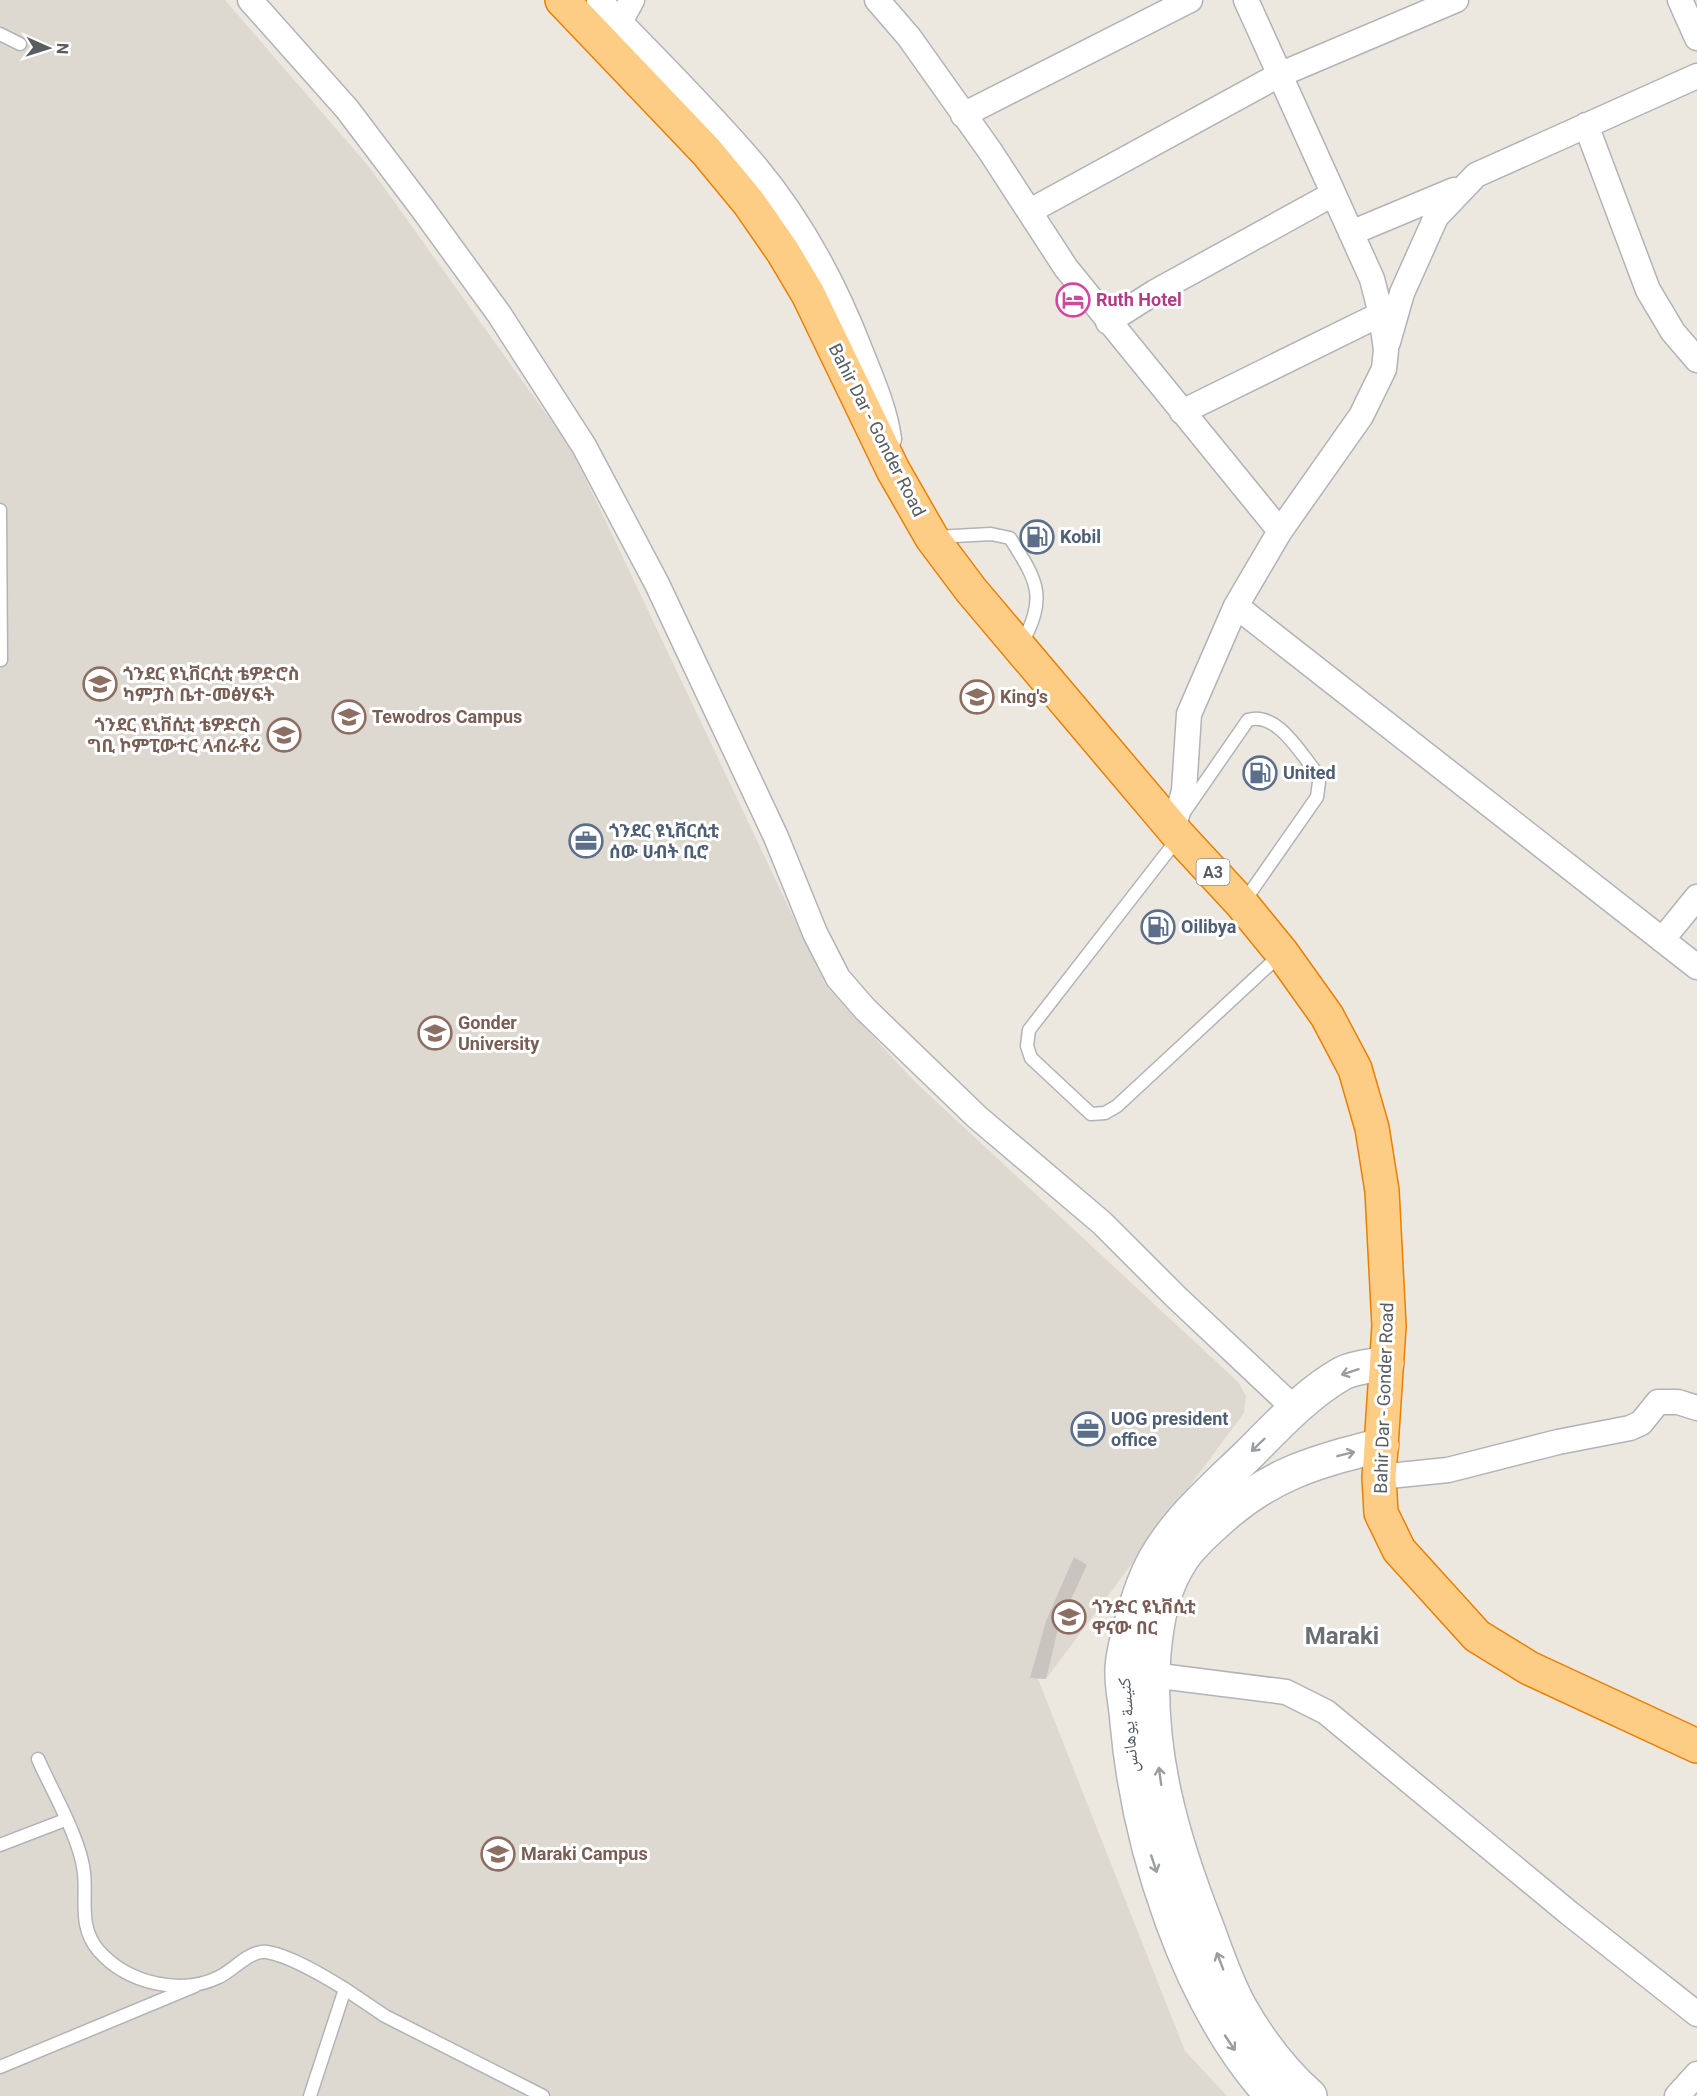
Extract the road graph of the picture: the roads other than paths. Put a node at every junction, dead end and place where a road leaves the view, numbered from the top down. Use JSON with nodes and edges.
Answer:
{"nodes":[{"id":1,"x":250,"y":0,"type":"edge"},
{"id":2,"x":562,"y":0,"type":"edge"},
{"id":3,"x":599,"y":0,"type":"edge"},
{"id":4,"x":632,"y":0,"type":"edge"},
{"id":5,"x":877,"y":0,"type":"edge"},
{"id":6,"x":1190,"y":0,"type":"edge"},
{"id":7,"x":1246,"y":0,"type":"edge"},
{"id":8,"x":1456,"y":0,"type":"edge"},
{"id":9,"x":1680,"y":0,"type":"edge"},
{"id":10,"x":620,"y":22,"type":"junction"},
{"id":11,"x":0,"y":34,"type":"edge"},
{"id":12,"x":1697,"y":38,"type":"edge"},
{"id":13,"x":20,"y":44,"type":"dead end"},
{"id":14,"x":1279,"y":75,"type":"junction"},
{"id":15,"x":1697,"y":75,"type":"edge"},
{"id":16,"x":963,"y":115,"type":"junction"},
{"id":17,"x":1586,"y":125,"type":"junction"},
{"id":18,"x":1467,"y":184,"type":"junction"},
{"id":19,"x":1333,"y":194,"type":"junction"},
{"id":20,"x":1030,"y":211,"type":"junction"},
{"id":21,"x":1351,"y":234,"type":"junction"},
{"id":22,"x":1381,"y":314,"type":"junction"},
{"id":23,"x":1108,"y":322,"type":"junction"},
{"id":24,"x":1386,"y":350,"type":"junction"},
{"id":25,"x":1697,"y":360,"type":"edge"},
{"id":26,"x":1182,"y":412,"type":"junction"},
{"id":27,"x":892,"y":470,"type":"junction"},
{"id":28,"x":0,"y":510,"type":"edge"},
{"id":29,"x":1280,"y":531,"type":"junction"},
{"id":30,"x":932,"y":537,"type":"junction"},
{"id":31,"x":1236,"y":606,"type":"junction"},
{"id":32,"x":1019,"y":649,"type":"junction"},
{"id":33,"x":1,"y":660,"type":"edge"},
{"id":34,"x":1176,"y":832,"type":"junction"},
{"id":35,"x":1697,"y":897,"type":"edge"},
{"id":36,"x":1242,"y":904,"type":"junction"},
{"id":37,"x":1662,"y":940,"type":"junction"},
{"id":38,"x":1282,"y":953,"type":"junction"},
{"id":39,"x":1697,"y":967,"type":"edge"},
{"id":40,"x":1387,"y":1363,"type":"junction"},
{"id":41,"x":1306,"y":1401,"type":"junction"},
{"id":42,"x":1697,"y":1408,"type":"edge"},
{"id":43,"x":1382,"y":1445,"type":"junction"},
{"id":44,"x":1379,"y":1478,"type":"junction"},
{"id":45,"x":1169,"y":1556,"type":"junction"},
{"id":46,"x":1152,"y":1675,"type":"junction"},
{"id":47,"x":1697,"y":1746,"type":"edge"},
{"id":48,"x":38,"y":1759,"type":"dead end"},
{"id":49,"x":1154,"y":1818,"type":"junction"},
{"id":50,"x":65,"y":1821,"type":"junction"},
{"id":51,"x":0,"y":1845,"type":"edge"},
{"id":52,"x":199,"y":1985,"type":"junction"},
{"id":53,"x":345,"y":1989,"type":"junction"},
{"id":54,"x":1697,"y":2014,"type":"edge"},
{"id":55,"x":0,"y":2067,"type":"edge"},
{"id":56,"x":1697,"y":2074,"type":"edge"},
{"id":57,"x":310,"y":2096,"type":"edge"},
{"id":58,"x":543,"y":2096,"type":"edge"},
{"id":59,"x":1272,"y":2096,"type":"edge"},
{"id":60,"x":1310,"y":2096,"type":"edge"},
{"id":61,"x":1677,"y":2096,"type":"edge"}],
"edges":[{"from":1,"to":41,"type":"street"},
{"from":2,"to":27,"type":"highway","name":"Bahir Dar - Gonder Road","number":"A3"},
{"from":3,"to":10,"type":"street"},
{"from":4,"to":10,"type":"street"},
{"from":5,"to":16,"type":"street"},
{"from":6,"to":16,"type":"street"},
{"from":7,"to":14,"type":"street"},
{"from":8,"to":14,"type":"street"},
{"from":9,"to":12,"type":"street"},
{"from":10,"to":27,"type":"street"},
{"from":11,"to":13,"type":"lane"},
{"from":14,"to":19,"type":"street"},
{"from":14,"to":20,"type":"street"},
{"from":15,"to":17,"type":"street"},
{"from":16,"to":20,"type":"street"},
{"from":17,"to":18,"type":"street"},
{"from":17,"to":25,"type":"street"},
{"from":18,"to":21,"type":"street"},
{"from":18,"to":24,"type":"street"},
{"from":19,"to":21,"type":"street"},
{"from":19,"to":23,"type":"street"},
{"from":20,"to":23,"type":"street"},
{"from":21,"to":22,"type":"street"},
{"from":22,"to":24,"type":"street"},
{"from":22,"to":26,"type":"street"},
{"from":23,"to":26,"type":"street"},
{"from":24,"to":29,"type":"street"},
{"from":26,"to":29,"type":"street"},
{"from":27,"to":30,"type":"highway","name":"Bahir Dar - Gonder Road","number":"A3"},
{"from":28,"to":33,"type":"lane"},
{"from":29,"to":31,"type":"street"},
{"from":30,"to":32,"type":"highway","name":"Bahir Dar - Gonder Road","number":"A3"},
{"from":30,"to":32,"type":"lane"},
{"from":31,"to":34,"type":"street"},
{"from":31,"to":37,"type":"street"},
{"from":32,"to":34,"type":"highway","name":"Bahir Dar - Gonder Road","number":"A3"},
{"from":34,"to":36,"type":"highway","name":"Bahir Dar - Gonder Road","number":"A3"},
{"from":34,"to":36,"type":"lane"},
{"from":34,"to":38,"type":"lane"},
{"from":35,"to":37,"type":"street"},
{"from":36,"to":38,"type":"highway","name":"Bahir Dar - Gonder Road","number":"A3"},
{"from":37,"to":39,"type":"street"},
{"from":38,"to":40,"type":"highway","name":"Bahir Dar - Gonder Road","number":"A3"},
{"from":40,"to":41,"type":"street","name":"كنيسة يوهانس","one_way":true},
{"from":40,"to":43,"type":"highway","name":"Bahir Dar - Gonder Road","number":"A3"},
{"from":41,"to":45,"type":"street","name":"كنيسة يوهانس","one_way":true},
{"from":42,"to":44,"type":"street"},
{"from":43,"to":44,"type":"highway","name":"Bahir Dar - Gonder Road","number":"A3"},
{"from":45,"to":43,"type":"street","one_way":true},
{"from":44,"to":47,"type":"highway","name":"Bahir Dar - Gonder Road","number":"A3"},
{"from":45,"to":46,"type":"street"},
{"from":45,"to":49,"type":"street","name":"كنيسة يوهانس"},
{"from":49,"to":46,"type":"street","one_way":true},
{"from":46,"to":54,"type":"street"},
{"from":48,"to":50,"type":"lane"},
{"from":49,"to":59,"type":"street","name":"كنيسة يوهانس","one_way":true},
{"from":60,"to":49,"type":"street","one_way":true},
{"from":50,"to":51,"type":"lane"},
{"from":50,"to":52,"type":"lane"},
{"from":52,"to":53,"type":"lane"},
{"from":52,"to":55,"type":"lane"},
{"from":53,"to":57,"type":"lane"},
{"from":53,"to":58,"type":"lane"},
{"from":56,"to":61,"type":"street"}]}
